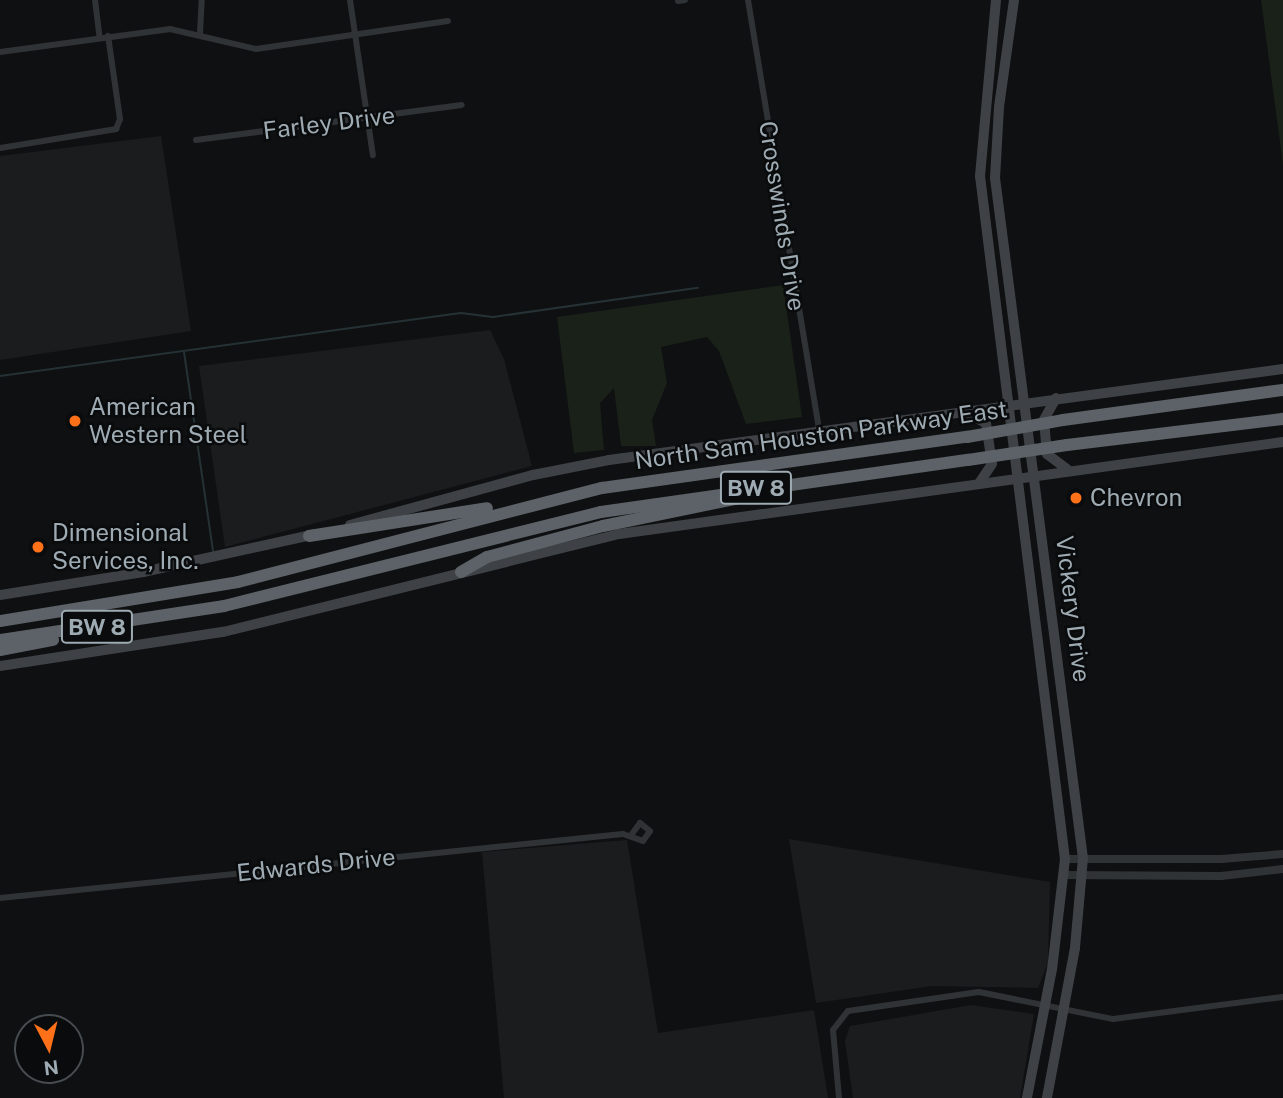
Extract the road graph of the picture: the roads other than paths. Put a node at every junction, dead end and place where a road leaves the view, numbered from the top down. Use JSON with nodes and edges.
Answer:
{"nodes":[{"id":1,"x":95,"y":0,"type":"edge"},
{"id":2,"x":202,"y":0,"type":"edge"},
{"id":3,"x":350,"y":0,"type":"edge"},
{"id":4,"x":685,"y":0,"type":"edge"},
{"id":5,"x":748,"y":0,"type":"edge"},
{"id":6,"x":996,"y":0,"type":"edge"},
{"id":7,"x":1014,"y":0,"type":"edge"},
{"id":8,"x":678,"y":1,"type":"edge"},
{"id":9,"x":448,"y":21,"type":"dead end"},
{"id":10,"x":200,"y":33,"type":"junction"},
{"id":11,"x":354,"y":35,"type":"junction"},
{"id":12,"x":108,"y":36,"type":"junction"},
{"id":13,"x":100,"y":38,"type":"junction"},
{"id":14,"x":0,"y":52,"type":"edge"},
{"id":15,"x":462,"y":105,"type":"dead end"},
{"id":16,"x":984,"y":105,"type":"junction"},
{"id":17,"x":999,"y":107,"type":"junction"},
{"id":18,"x":368,"y":118,"type":"junction"},
{"id":19,"x":196,"y":140,"type":"dead end"},
{"id":20,"x":0,"y":148,"type":"edge"},
{"id":21,"x":373,"y":155,"type":"dead end"},
{"id":22,"x":1007,"y":287,"type":"junction"},
{"id":23,"x":992,"y":288,"type":"junction"},
{"id":24,"x":1283,"y":369,"type":"edge"},
{"id":25,"x":1283,"y":389,"type":"edge"},
{"id":26,"x":1056,"y":398,"type":"junction"},
{"id":27,"x":1024,"y":403,"type":"junction"},
{"id":28,"x":1006,"y":406,"type":"junction"},
{"id":29,"x":963,"y":411,"type":"junction"},
{"id":30,"x":1283,"y":419,"type":"edge"},
{"id":31,"x":819,"y":431,"type":"junction"},
{"id":32,"x":1283,"y":442,"type":"edge"},
{"id":33,"x":1068,"y":470,"type":"junction"},
{"id":34,"x":1035,"y":474,"type":"junction"},
{"id":35,"x":1015,"y":477,"type":"junction"},
{"id":36,"x":831,"y":478,"type":"junction"},
{"id":37,"x":979,"y":482,"type":"junction"},
{"id":38,"x":574,"y":494,"type":"junction"},
{"id":39,"x":309,"y":536,"type":"junction"},
{"id":40,"x":461,"y":572,"type":"junction"},
{"id":41,"x":0,"y":595,"type":"edge"},
{"id":42,"x":147,"y":599,"type":"junction"},
{"id":43,"x":0,"y":612,"type":"edge"},
{"id":44,"x":194,"y":612,"type":"junction"},
{"id":45,"x":0,"y":621,"type":"edge"},
{"id":46,"x":0,"y":640,"type":"edge"},
{"id":47,"x":0,"y":650,"type":"edge"},
{"id":48,"x":0,"y":666,"type":"edge"},
{"id":49,"x":1061,"y":680,"type":"junction"},
{"id":50,"x":1042,"y":682,"type":"junction"},
{"id":51,"x":1072,"y":778,"type":"junction"},
{"id":52,"x":1056,"y":780,"type":"junction"},
{"id":53,"x":632,"y":834,"type":"dead end"},
{"id":54,"x":1283,"y":854,"type":"edge"},
{"id":55,"x":1083,"y":858,"type":"junction"},
{"id":56,"x":1065,"y":859,"type":"junction"},
{"id":57,"x":1189,"y":860,"type":"junction"},
{"id":58,"x":1283,"y":870,"type":"edge"},
{"id":59,"x":1064,"y":875,"type":"junction"},
{"id":60,"x":1082,"y":875,"type":"junction"},
{"id":61,"x":1190,"y":876,"type":"junction"},
{"id":62,"x":0,"y":898,"type":"edge"},
{"id":63,"x":1283,"y":997,"type":"edge"},
{"id":64,"x":1046,"y":1003,"type":"junction"},
{"id":65,"x":1064,"y":1008,"type":"junction"},
{"id":66,"x":839,"y":1098,"type":"edge"},
{"id":67,"x":1027,"y":1098,"type":"edge"},
{"id":68,"x":1047,"y":1098,"type":"edge"}],
"edges":[{"from":1,"to":13,"type":"street"},
{"from":2,"to":10,"type":"street"},
{"from":3,"to":11,"type":"street"},
{"from":4,"to":8,"type":"street"},
{"from":5,"to":31,"type":"street","name":"Crosswinds Drive"},
{"from":6,"to":16,"type":"main road","name":"Vickery Drive"},
{"from":7,"to":17,"type":"main road","name":"Vickery Drive"},
{"from":9,"to":11,"type":"street"},
{"from":10,"to":11,"type":"street"},
{"from":10,"to":12,"type":"street"},
{"from":11,"to":18,"type":"street"},
{"from":12,"to":13,"type":"street"},
{"from":12,"to":20,"type":"street"},
{"from":13,"to":14,"type":"street"},
{"from":15,"to":18,"type":"street","name":"Farley Drive"},
{"from":16,"to":17,"type":"main road"},
{"from":16,"to":23,"type":"main road","name":"Vickery Drive"},
{"from":17,"to":22,"type":"main road","name":"Vickery Drive"},
{"from":18,"to":19,"type":"street","name":"Farley Drive"},
{"from":18,"to":21,"type":"street"},
{"from":22,"to":23,"type":"main road"},
{"from":22,"to":27,"type":"main road","name":"Vickery Drive"},
{"from":23,"to":28,"type":"main road","name":"Vickery Drive"},
{"from":24,"to":26,"type":"main road","name":"North Sam Houston Parkway East"},
{"from":25,"to":38,"type":"highway","name":"North Sam Houston Parkway East","number":"BW 8","bridge":true},
{"from":26,"to":27,"type":"main road","name":"North Sam Houston Parkway East"},
{"from":26,"to":33,"type":"main road"},
{"from":27,"to":28,"type":"main road","name":"North Sam Houston Parkway East"},
{"from":27,"to":34,"type":"main road","name":"Vickery Drive"},
{"from":28,"to":29,"type":"main road","name":"North Sam Houston Parkway East"},
{"from":28,"to":35,"type":"main road","name":"Vickery Drive"},
{"from":29,"to":31,"type":"main road","name":"North Sam Houston Parkway East"},
{"from":29,"to":37,"type":"main road"},
{"from":30,"to":36,"type":"highway","name":"North Sam Houston Parkway East","number":"BW 8","bridge":true},
{"from":31,"to":39,"type":"main road","name":"North Sam Houston Parkway East"},
{"from":32,"to":33,"type":"main road"},
{"from":33,"to":34,"type":"main road"},
{"from":34,"to":35,"type":"main road"},
{"from":34,"to":49,"type":"main road","name":"Vickery Drive"},
{"from":35,"to":37,"type":"main road"},
{"from":35,"to":50,"type":"main road","name":"Vickery Drive"},
{"from":36,"to":40,"type":"highway"},
{"from":36,"to":44,"type":"highway","name":"North Sam Houston Parkway East","number":"BW 8"},
{"from":37,"to":40,"type":"main road"},
{"from":38,"to":39,"type":"highway"},
{"from":38,"to":42,"type":"highway","name":"North Sam Houston Parkway East","number":"BW 8"},
{"from":39,"to":41,"type":"main road","name":"North Sam Houston Parkway East"},
{"from":40,"to":48,"type":"main road"},
{"from":42,"to":43,"type":"highway"},
{"from":42,"to":45,"type":"highway","name":"North Sam Houston Parkway East","number":"BW 8"},
{"from":44,"to":46,"type":"highway","name":"North Sam Houston Parkway East","number":"BW 8"},
{"from":44,"to":47,"type":"highway"},
{"from":49,"to":50,"type":"main road"},
{"from":49,"to":51,"type":"main road","name":"Vickery Drive"},
{"from":50,"to":52,"type":"main road","name":"Vickery Drive"},
{"from":51,"to":52,"type":"main road"},
{"from":51,"to":55,"type":"main road","name":"Vickery Drive"},
{"from":52,"to":56,"type":"main road","name":"Vickery Drive"},
{"from":53,"to":62,"type":"street","name":"Edwards Drive"},
{"from":54,"to":57,"type":"street"},
{"from":55,"to":56,"type":"street"},
{"from":55,"to":57,"type":"street"},
{"from":55,"to":60,"type":"main road","name":"Vickery Drive"},
{"from":56,"to":59,"type":"main road","name":"Vickery Drive"},
{"from":57,"to":61,"type":"street"},
{"from":58,"to":61,"type":"street"},
{"from":59,"to":60,"type":"street"},
{"from":59,"to":64,"type":"main road","name":"Vickery Drive"},
{"from":60,"to":61,"type":"street"},
{"from":60,"to":65,"type":"main road","name":"Vickery Drive"},
{"from":63,"to":65,"type":"street"},
{"from":64,"to":65,"type":"street"},
{"from":64,"to":66,"type":"street"},
{"from":64,"to":67,"type":"main road","name":"Vickery Drive"},
{"from":65,"to":68,"type":"main road","name":"Vickery Drive"}]}
